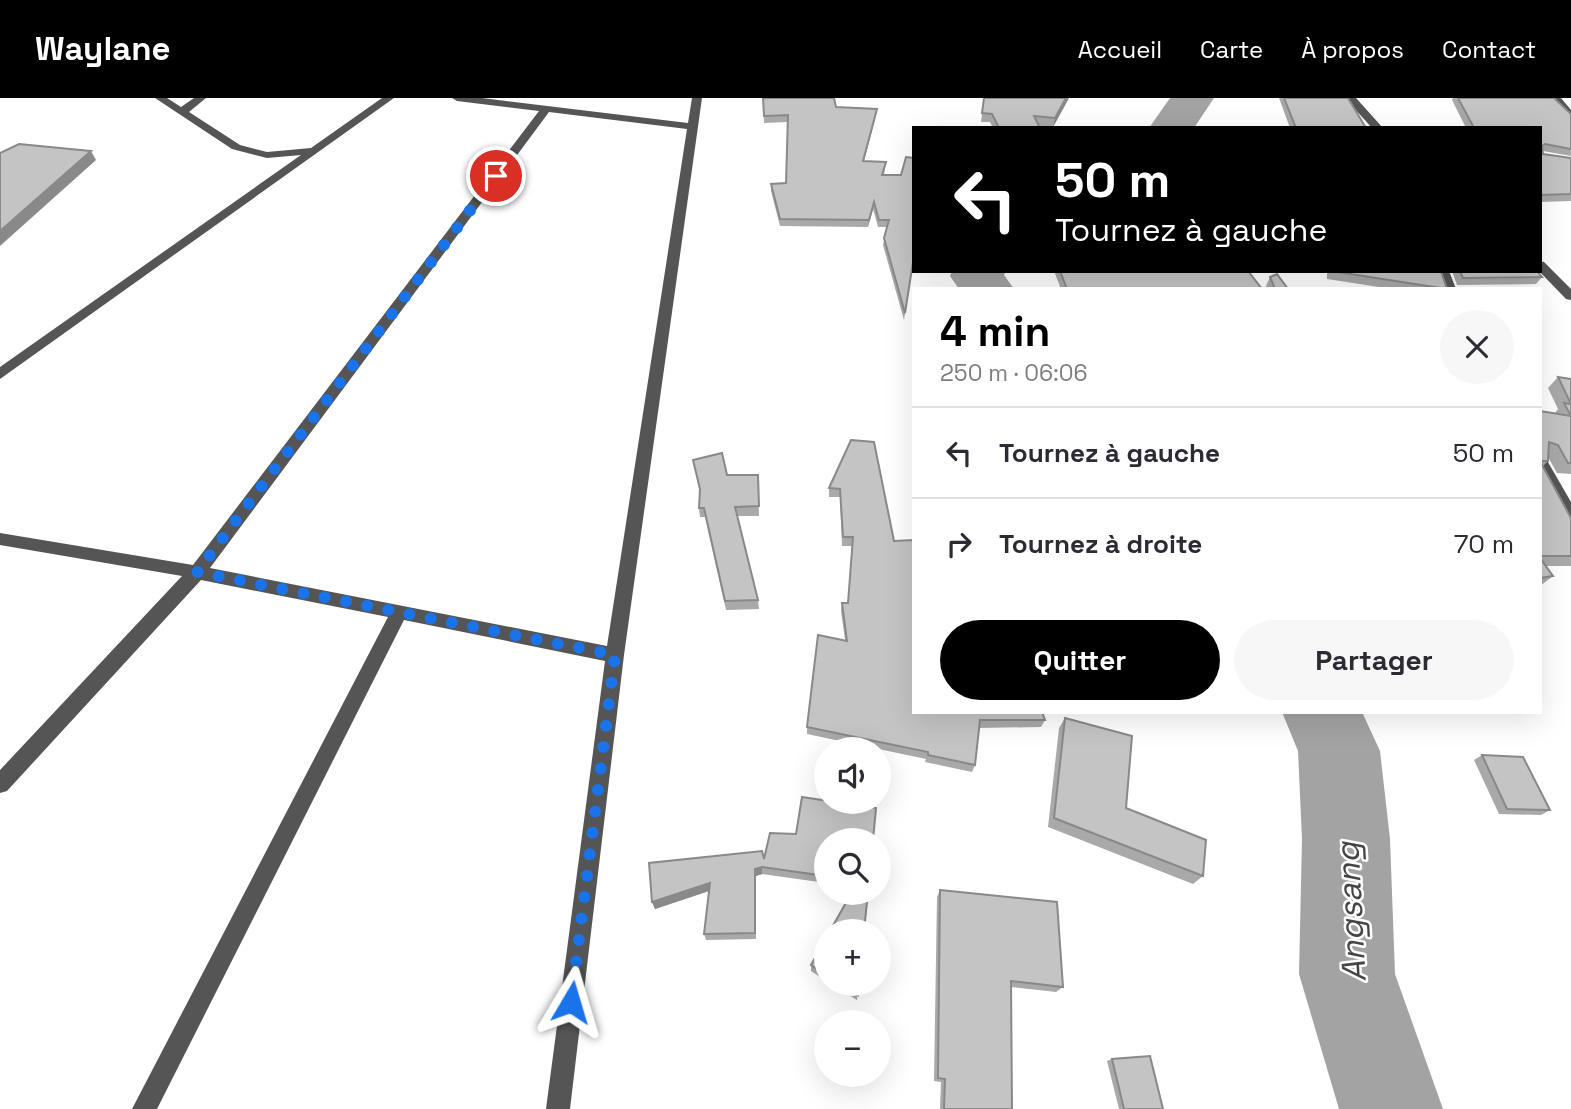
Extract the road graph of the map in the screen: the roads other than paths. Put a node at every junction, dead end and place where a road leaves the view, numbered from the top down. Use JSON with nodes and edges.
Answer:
{"nodes":[{"id":1,"x":160,"y":98,"type":"edge"},
{"id":2,"x":201,"y":98,"type":"edge"},
{"id":3,"x":389,"y":98,"type":"edge"},
{"id":4,"x":457,"y":98,"type":"edge"},
{"id":5,"x":697,"y":98,"type":"edge"},
{"id":6,"x":1350,"y":98,"type":"edge"},
{"id":7,"x":1555,"y":98,"type":"edge"},
{"id":8,"x":546,"y":109,"type":"junction"},
{"id":9,"x":183,"y":111,"type":"junction"},
{"id":10,"x":1571,"y":117,"type":"edge"},
{"id":11,"x":1376,"y":126,"type":"edge"},
{"id":12,"x":693,"y":127,"type":"junction"},
{"id":13,"x":314,"y":151,"type":"junction"},
{"id":14,"x":1542,"y":267,"type":"edge"},
{"id":15,"x":1571,"y":296,"type":"edge"},
{"id":16,"x":0,"y":374,"type":"edge"},
{"id":17,"x":1542,"y":465,"type":"edge"},
{"id":18,"x":1571,"y":516,"type":"edge"},
{"id":19,"x":0,"y":539,"type":"edge"},
{"id":20,"x":197,"y":572,"type":"junction"},
{"id":21,"x":399,"y":613,"type":"junction"},
{"id":22,"x":615,"y":655,"type":"junction"},
{"id":23,"x":0,"y":784,"type":"edge"},
{"id":24,"x":144,"y":1109,"type":"edge"},
{"id":25,"x":558,"y":1109,"type":"edge"}],
"edges":[{"from":1,"to":9,"type":"street"},
{"from":2,"to":9,"type":"street"},
{"from":3,"to":13,"type":"street"},
{"from":4,"to":8,"type":"street"},
{"from":5,"to":12,"type":"street"},
{"from":6,"to":11,"type":"street"},
{"from":7,"to":10,"type":"street"},
{"from":8,"to":12,"type":"street"},
{"from":8,"to":20,"type":"street"},
{"from":9,"to":13,"type":"street"},
{"from":12,"to":22,"type":"street"},
{"from":13,"to":16,"type":"street"},
{"from":14,"to":15,"type":"street"},
{"from":17,"to":18,"type":"street"},
{"from":19,"to":20,"type":"street"},
{"from":20,"to":21,"type":"street"},
{"from":20,"to":23,"type":"street"},
{"from":21,"to":22,"type":"street"},
{"from":21,"to":24,"type":"street"},
{"from":22,"to":25,"type":"street"}]}
